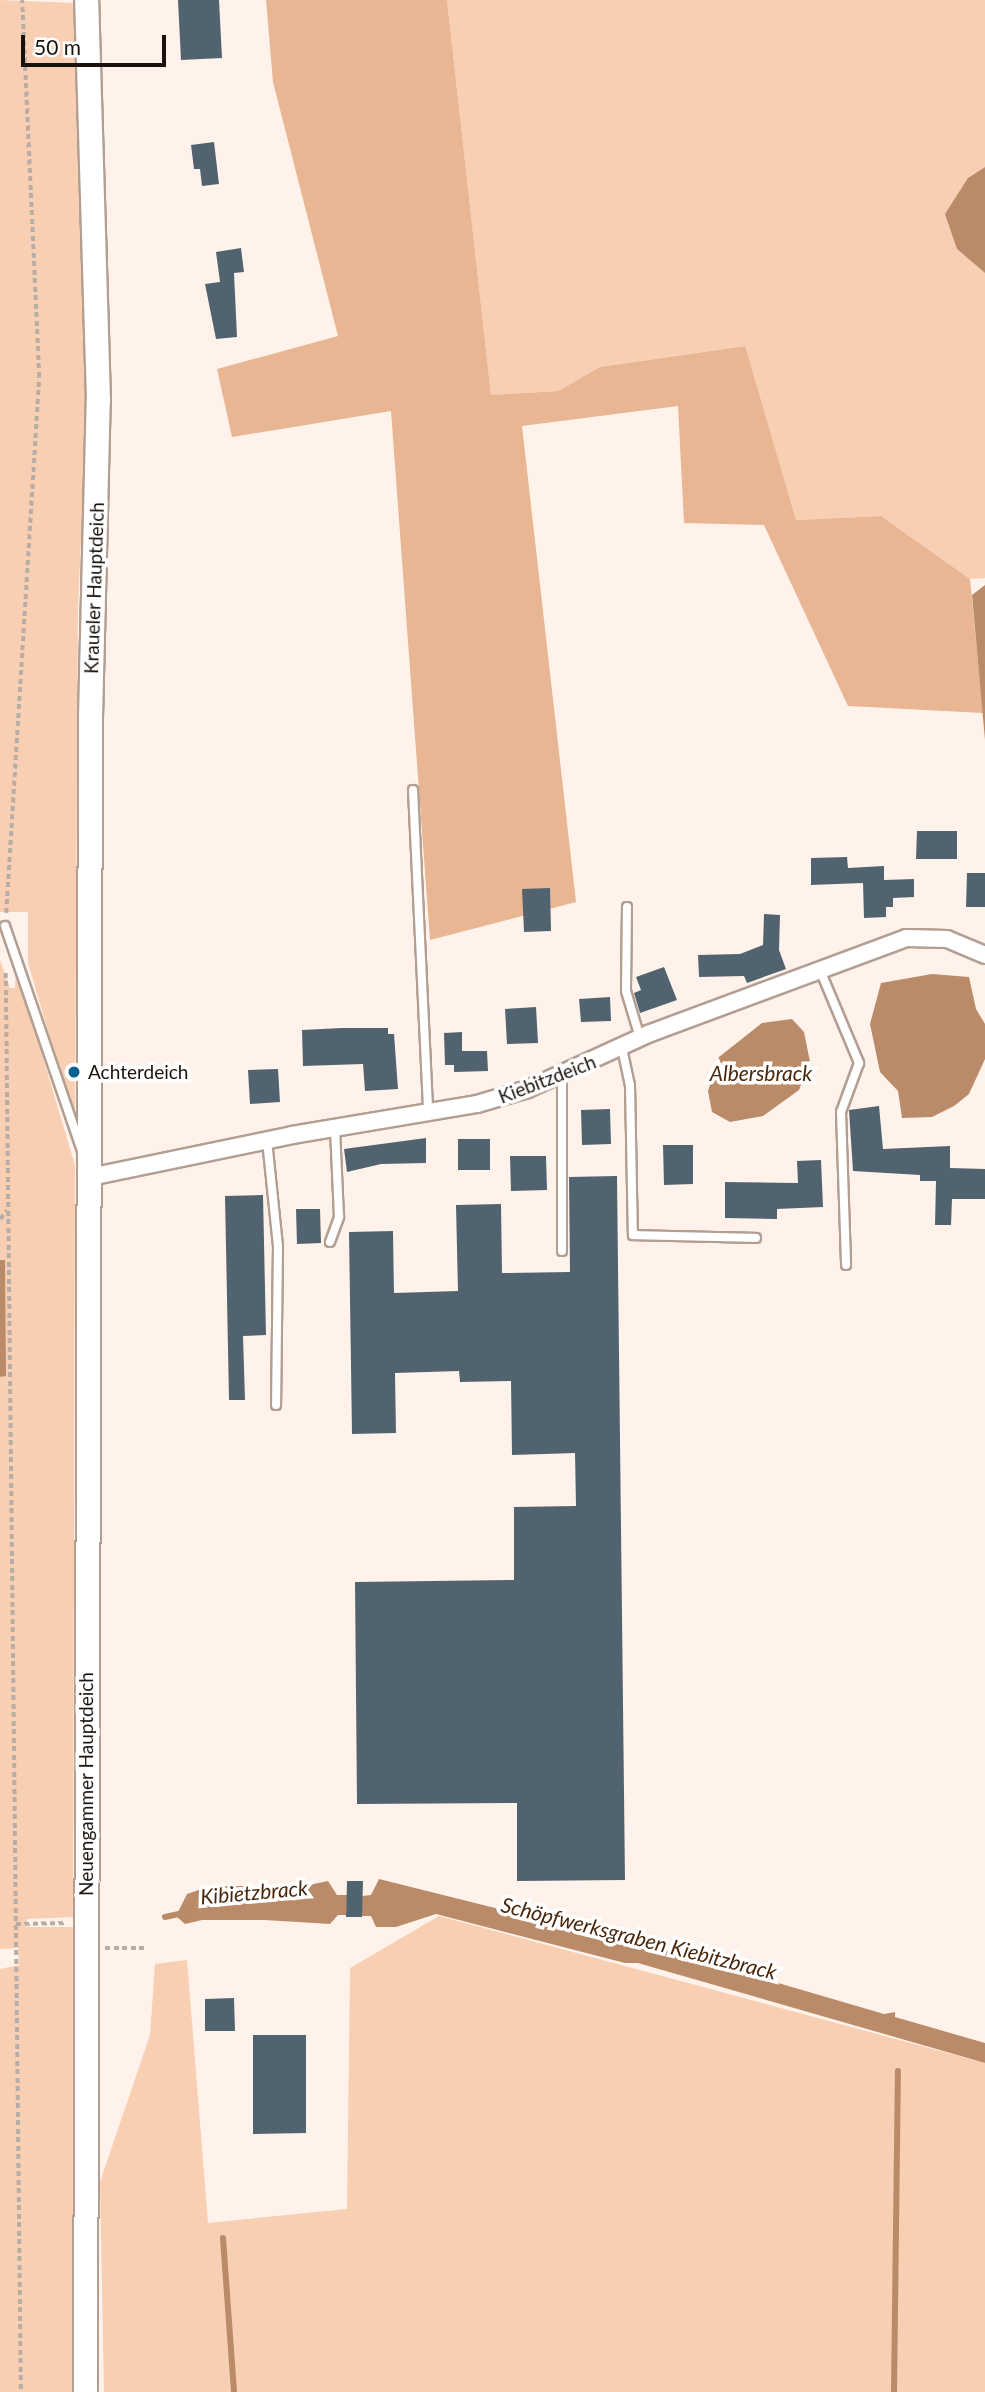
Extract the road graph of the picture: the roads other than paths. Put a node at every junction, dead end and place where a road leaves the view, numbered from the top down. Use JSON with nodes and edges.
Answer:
{"nodes":[{"id":1,"x":86,"y":0,"type":"edge"},
{"id":2,"x":414,"y":790,"type":"dead end"},
{"id":3,"x":627,"y":907,"type":"dead end"},
{"id":4,"x":5,"y":926,"type":"road end"},
{"id":5,"x":985,"y":955,"type":"edge"},
{"id":6,"x":820,"y":970,"type":"junction"},
{"id":7,"x":640,"y":1039,"type":"junction"},
{"id":8,"x":622,"y":1048,"type":"junction"},
{"id":9,"x":562,"y":1077,"type":"junction"},
{"id":10,"x":428,"y":1112,"type":"junction"},
{"id":11,"x":335,"y":1128,"type":"junction"},
{"id":12,"x":267,"y":1140,"type":"junction"},
{"id":13,"x":90,"y":1176,"type":"junction"},
{"id":14,"x":756,"y":1238,"type":"dead end"},
{"id":15,"x":330,"y":1242,"type":"dead end"},
{"id":16,"x":562,"y":1251,"type":"dead end"},
{"id":17,"x":846,"y":1265,"type":"dead end"},
{"id":18,"x":276,"y":1405,"type":"dead end"},
{"id":19,"x":85,"y":2392,"type":"edge"}],
"edges":[{"from":1,"to":13,"type":"street","name":"Kraueler Hauptdeich"},
{"from":2,"to":10,"type":"lane"},
{"from":3,"to":7,"type":"lane"},
{"from":4,"to":13,"type":"lane"},
{"from":5,"to":6,"type":"street","name":"Kiebitzdeich"},
{"from":6,"to":7,"type":"street","name":"Kiebitzdeich"},
{"from":6,"to":17,"type":"lane"},
{"from":7,"to":8,"type":"street","name":"Kiebitzdeich"},
{"from":8,"to":9,"type":"street","name":"Kiebitzdeich"},
{"from":8,"to":14,"type":"lane"},
{"from":9,"to":10,"type":"street","name":"Kiebitzdeich"},
{"from":9,"to":16,"type":"lane"},
{"from":10,"to":11,"type":"street","name":"Kiebitzdeich"},
{"from":11,"to":12,"type":"street","name":"Kiebitzdeich"},
{"from":11,"to":15,"type":"lane"},
{"from":12,"to":13,"type":"street","name":"Kiebitzdeich"},
{"from":12,"to":18,"type":"lane"},
{"from":13,"to":19,"type":"street","name":"Neuengammer Hauptdeich"}]}
